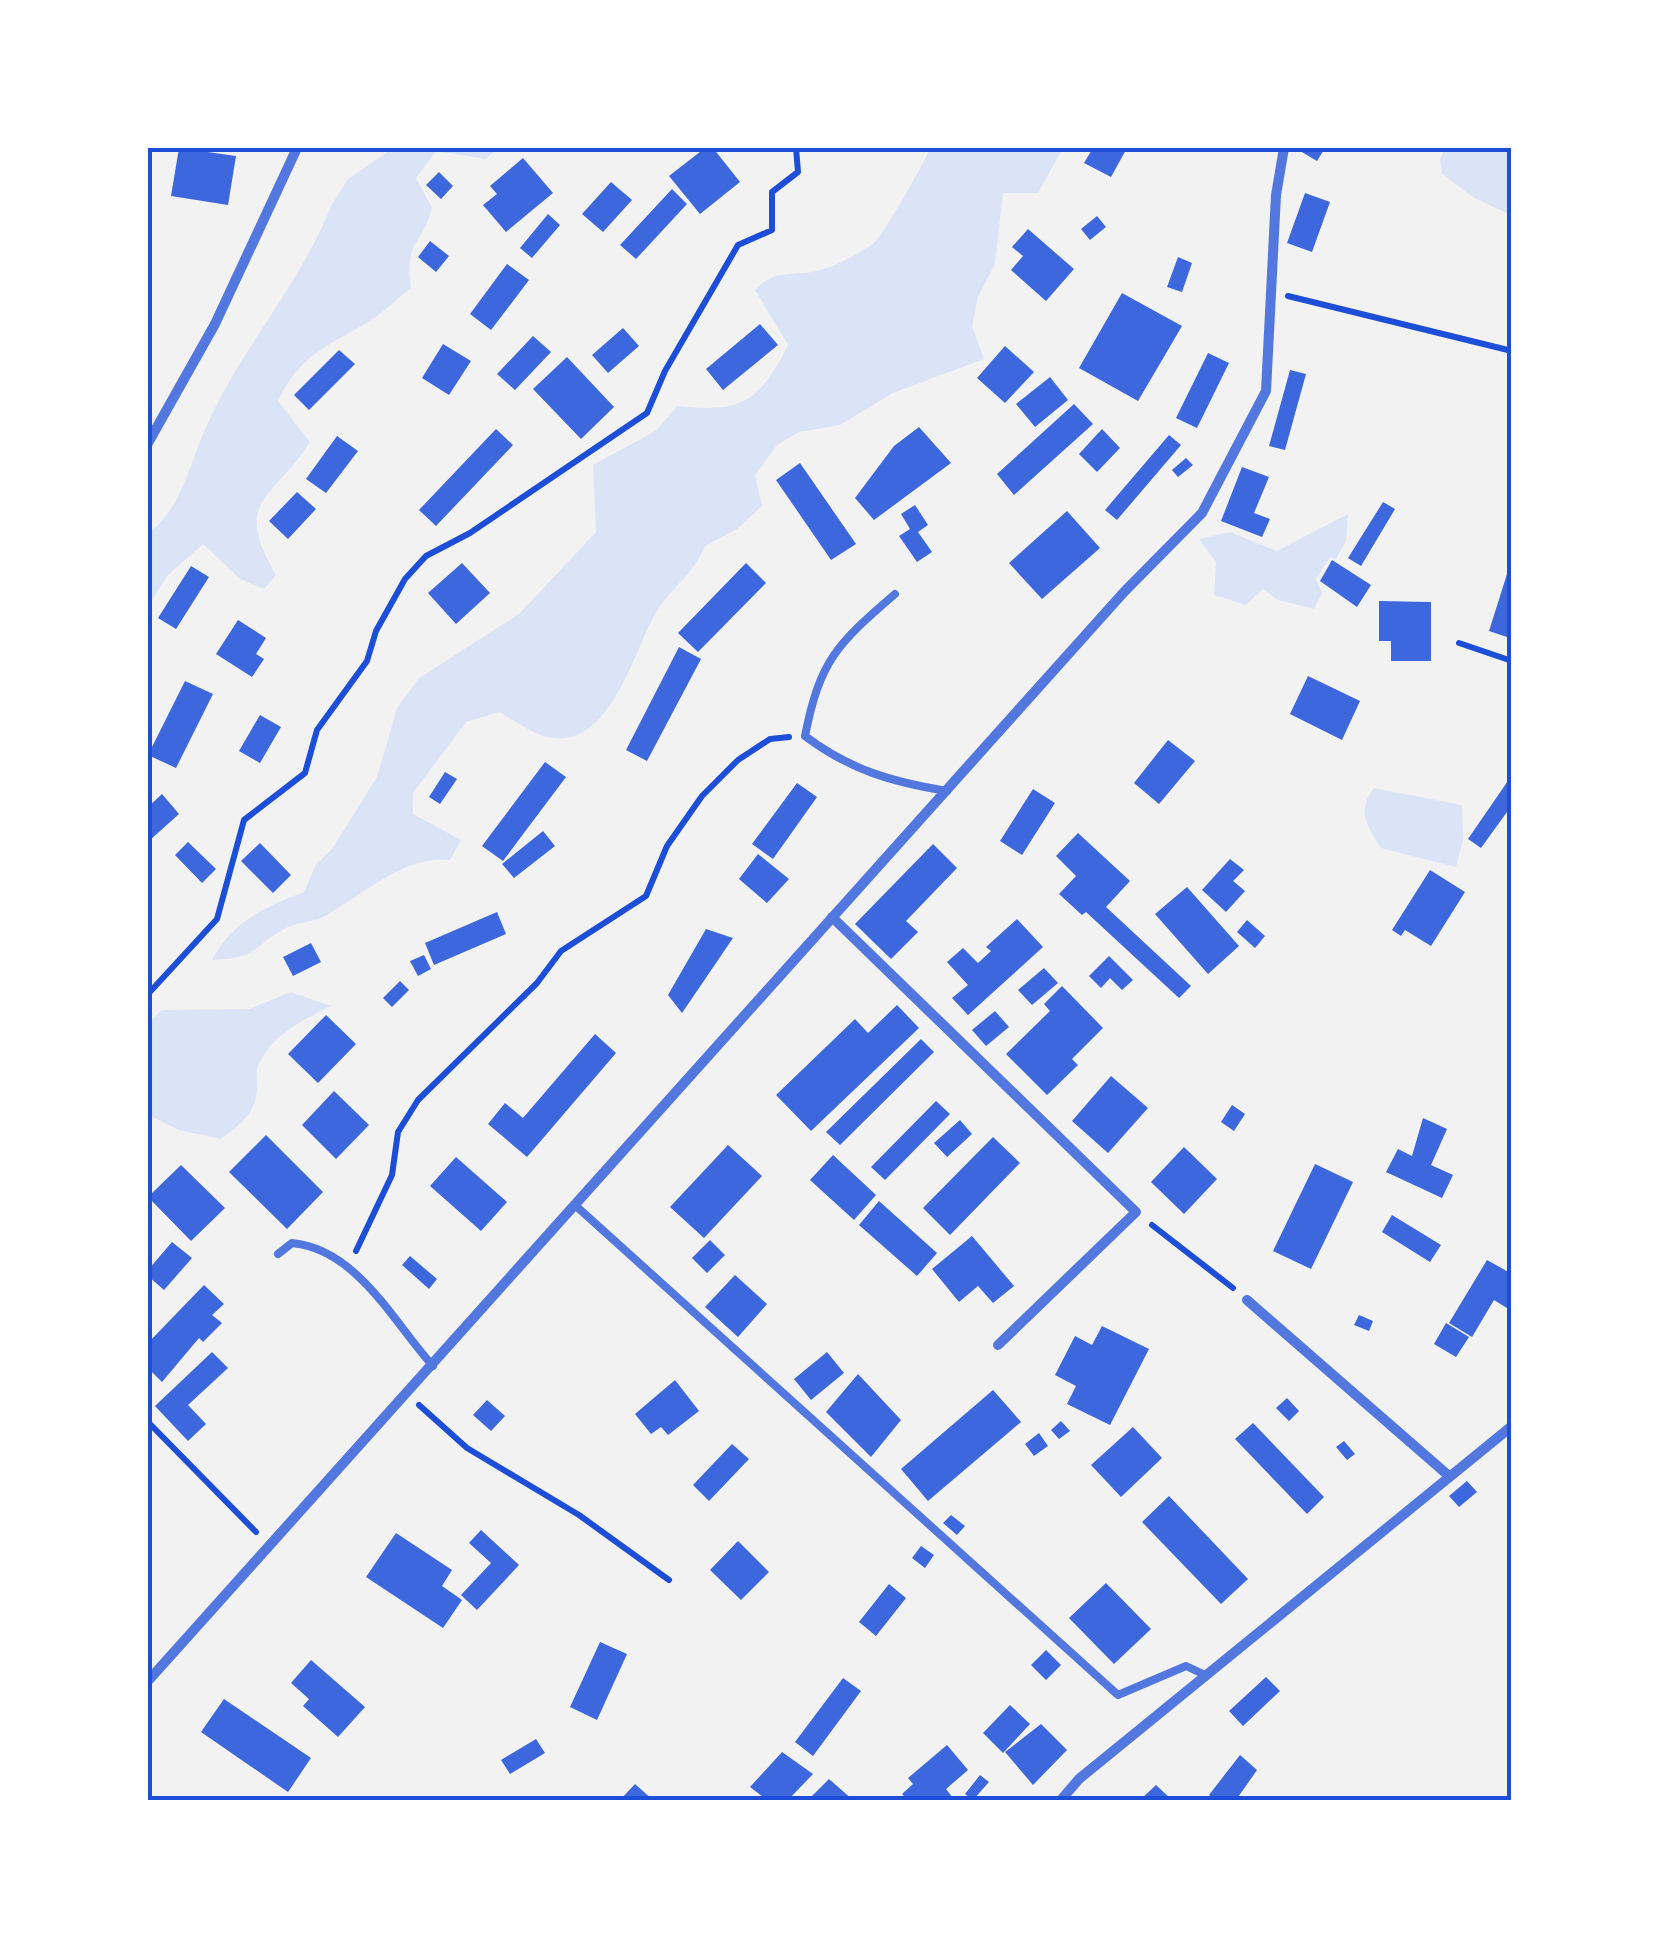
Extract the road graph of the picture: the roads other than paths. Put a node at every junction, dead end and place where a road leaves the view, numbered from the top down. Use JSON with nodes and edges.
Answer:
{"nodes":[{"id":1,"x":297,"y":148,"type":"edge"},
{"id":2,"x":1284,"y":148,"type":"edge"},
{"id":3,"x":148,"y":443,"type":"edge"},
{"id":4,"x":895,"y":594,"type":"dead end"},
{"id":5,"x":947,"y":790,"type":"junction"},
{"id":6,"x":832,"y":917,"type":"junction"},
{"id":7,"x":576,"y":1206,"type":"junction"},
{"id":8,"x":278,"y":1254,"type":"dead end"},
{"id":9,"x":1247,"y":1300,"type":"road end"},
{"id":10,"x":998,"y":1345,"type":"dead end"},
{"id":11,"x":433,"y":1366,"type":"junction"},
{"id":12,"x":1512,"y":1426,"type":"edge"},
{"id":13,"x":1450,"y":1476,"type":"junction"},
{"id":14,"x":1203,"y":1674,"type":"junction"},
{"id":15,"x":148,"y":1681,"type":"edge"},
{"id":16,"x":1061,"y":1800,"type":"edge"}],
"edges":[{"from":1,"to":3,"type":"street"},
{"from":2,"to":5,"type":"street"},
{"from":4,"to":5,"type":"lane"},
{"from":5,"to":6,"type":"street"},
{"from":6,"to":7,"type":"street"},
{"from":6,"to":10,"type":"street"},
{"from":7,"to":11,"type":"street"},
{"from":7,"to":14,"type":"lane"},
{"from":8,"to":11,"type":"lane"},
{"from":9,"to":13,"type":"street"},
{"from":11,"to":15,"type":"street"},
{"from":12,"to":13,"type":"street"},
{"from":13,"to":14,"type":"street"},
{"from":14,"to":16,"type":"street"}]}
